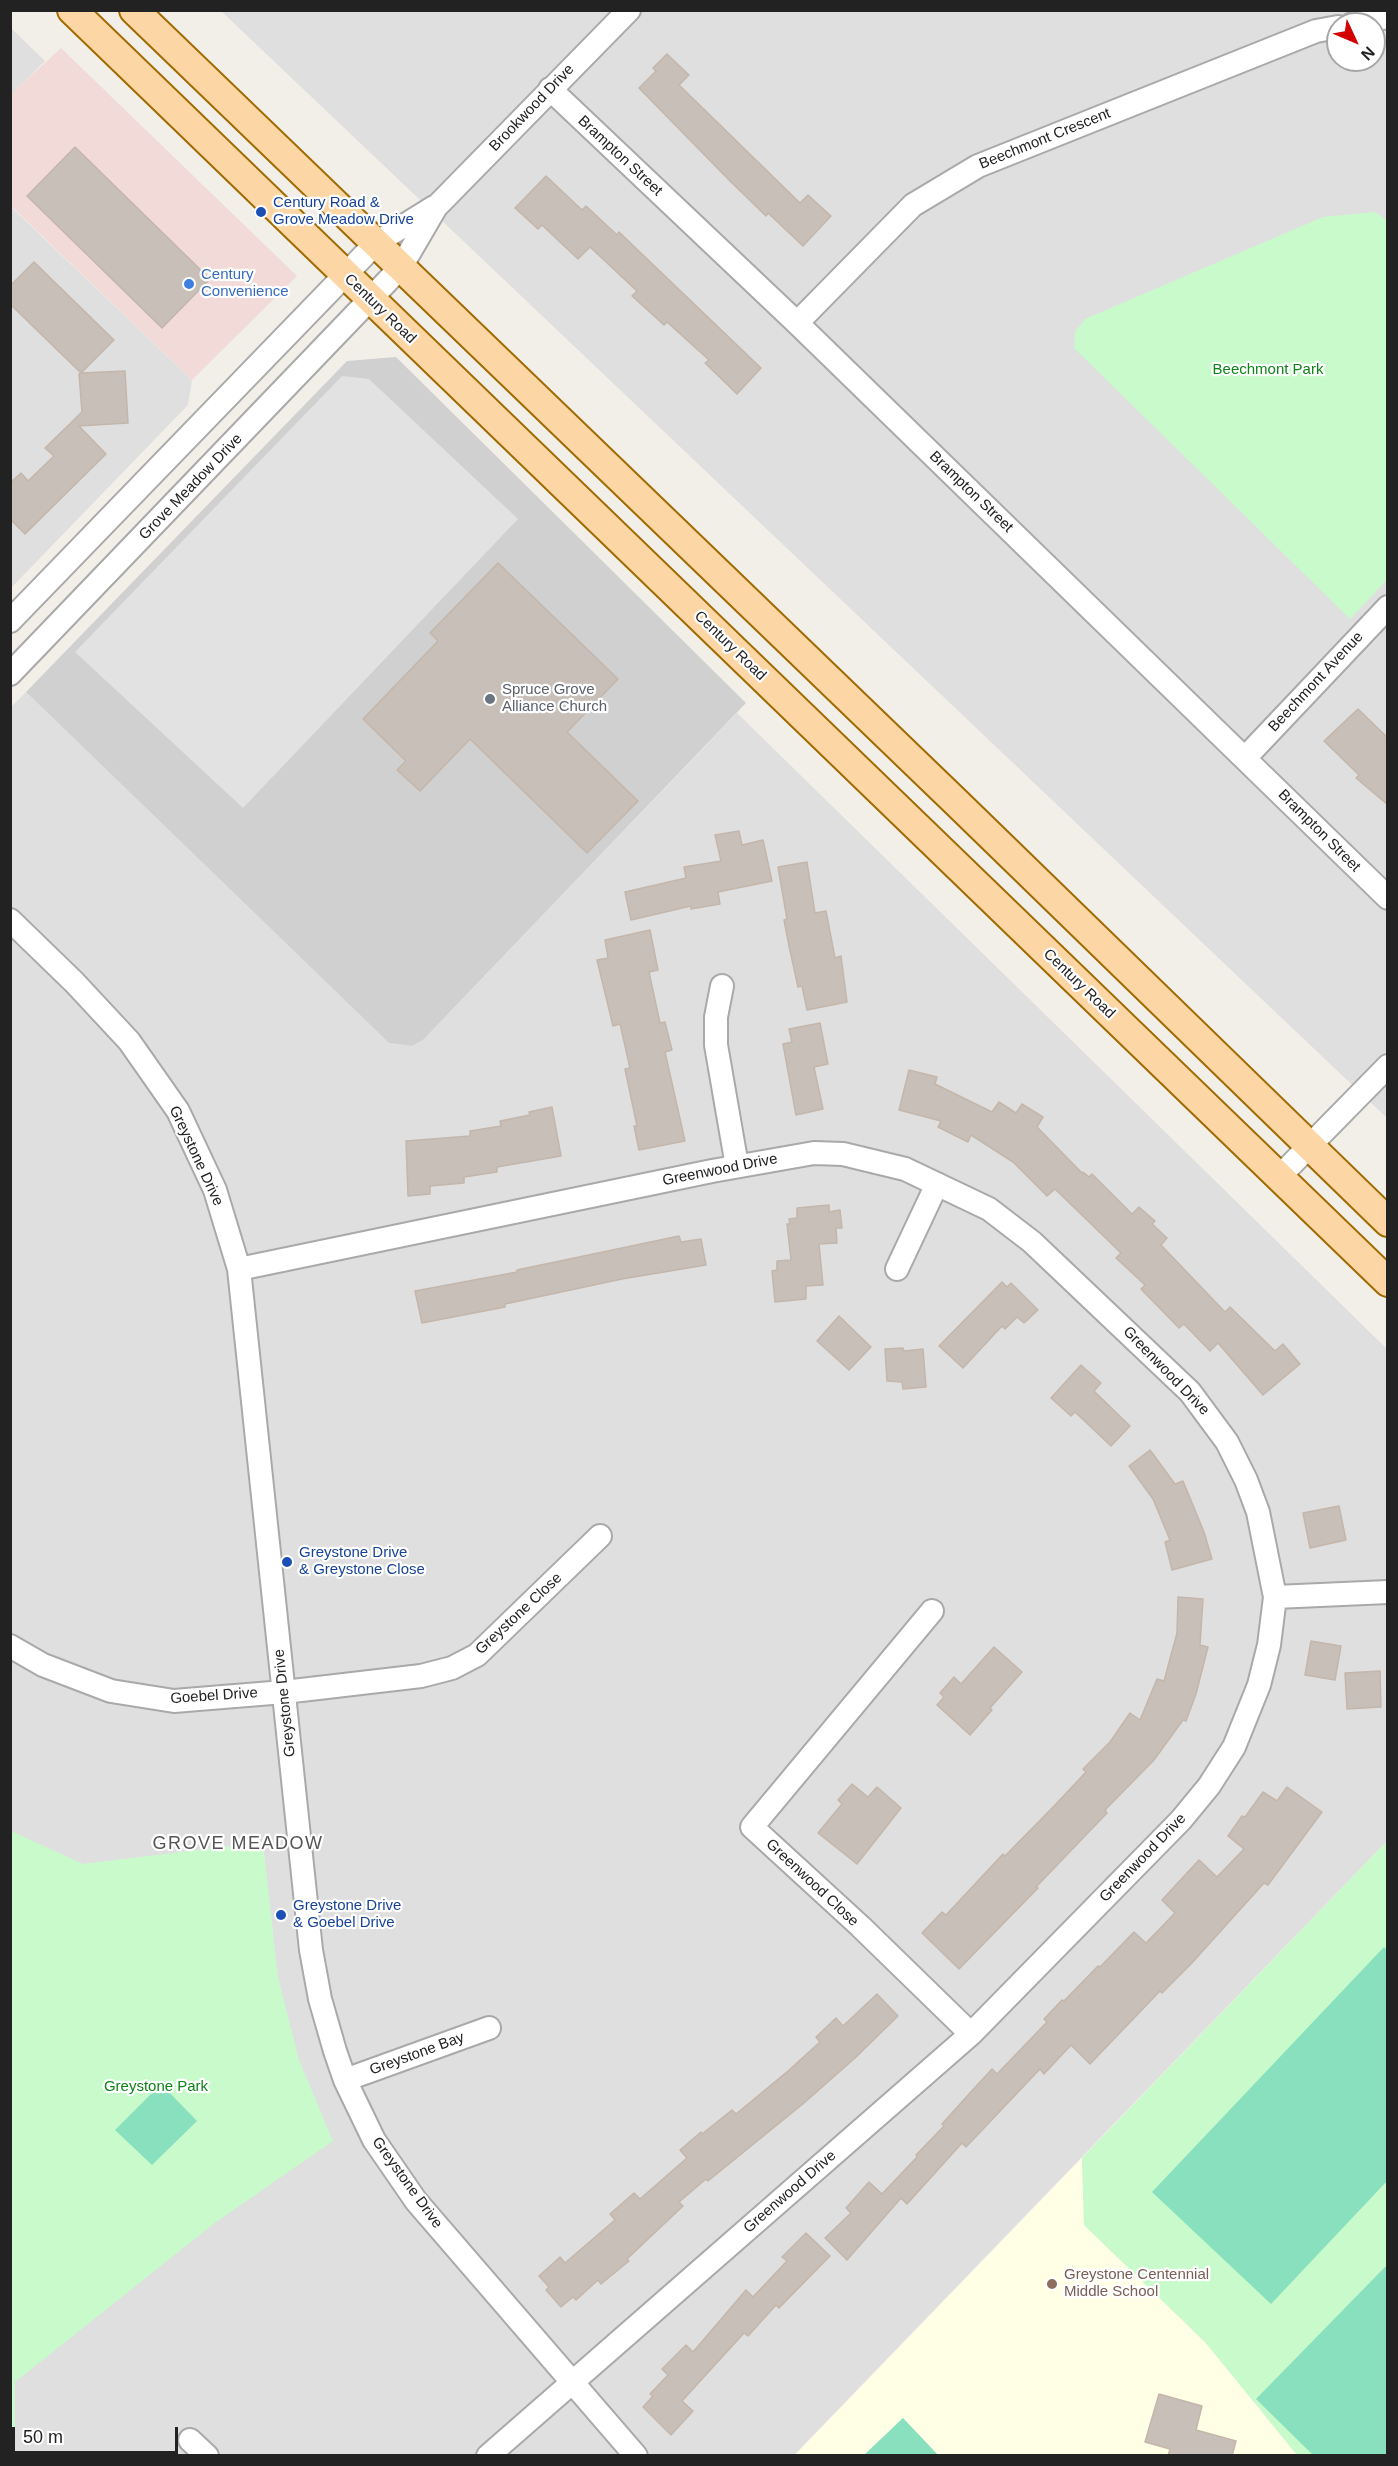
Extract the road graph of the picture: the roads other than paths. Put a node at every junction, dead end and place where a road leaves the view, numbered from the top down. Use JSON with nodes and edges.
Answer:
{"nodes":[{"id":1,"x":72,"y":10,"type":"edge"},
{"id":2,"x":134,"y":10,"type":"edge"},
{"id":3,"x":629,"y":10,"type":"edge"},
{"id":4,"x":1326,"y":29,"type":"edge"},
{"id":5,"x":550,"y":89,"type":"junction"},
{"id":6,"x":436,"y":207,"type":"junction"},
{"id":7,"x":376,"y":243,"type":"junction"},
{"id":8,"x":401,"y":267,"type":"junction"},
{"id":9,"x":345,"y":275,"type":"junction"},
{"id":10,"x":371,"y":300,"type":"junction"},
{"id":11,"x":797,"y":323,"type":"junction"},
{"id":12,"x":1388,"y":607,"type":"edge"},
{"id":13,"x":10,"y":621,"type":"edge"},
{"id":14,"x":10,"y":674,"type":"edge"},
{"id":15,"x":1245,"y":758,"type":"junction"},
{"id":16,"x":1388,"y":898,"type":"edge"},
{"id":17,"x":10,"y":920,"type":"edge"},
{"id":18,"x":722,"y":986,"type":"dead end"},
{"id":19,"x":1388,"y":1066,"type":"edge"},
{"id":20,"x":1309,"y":1146,"type":"junction"},
{"id":21,"x":736,"y":1166,"type":"junction"},
{"id":22,"x":1279,"y":1177,"type":"junction"},
{"id":23,"x":938,"y":1184,"type":"junction"},
{"id":24,"x":1388,"y":1222,"type":"edge"},
{"id":25,"x":238,"y":1269,"type":"junction"},
{"id":26,"x":897,"y":1269,"type":"dead end"},
{"id":27,"x":1388,"y":1282,"type":"edge"},
{"id":28,"x":600,"y":1536,"type":"dead end"},
{"id":29,"x":1388,"y":1592,"type":"edge"},
{"id":30,"x":1275,"y":1597,"type":"junction"},
{"id":31,"x":932,"y":1611,"type":"dead end"},
{"id":32,"x":10,"y":1646,"type":"edge"},
{"id":33,"x":284,"y":1692,"type":"junction"},
{"id":34,"x":489,"y":2028,"type":"dead end"},
{"id":35,"x":971,"y":2034,"type":"junction"},
{"id":36,"x":345,"y":2080,"type":"junction"},
{"id":37,"x":573,"y":2382,"type":"junction"},
{"id":38,"x":190,"y":2439,"type":"dead end"},
{"id":39,"x":207,"y":2456,"type":"edge"},
{"id":40,"x":488,"y":2456,"type":"edge"},
{"id":41,"x":636,"y":2456,"type":"edge"}],
"edges":[{"from":1,"to":9,"type":"main road","name":"Century Road"},
{"from":2,"to":7,"type":"main road"},
{"from":3,"to":5,"type":"street","name":"Brookwood Drive"},
{"from":4,"to":11,"type":"street","name":"Beechmont Crescent"},
{"from":5,"to":6,"type":"street","name":"Brookwood Drive"},
{"from":5,"to":11,"type":"street","name":"Brampton Street"},
{"from":6,"to":7,"type":"street","name":"Brookwood Drive"},
{"from":6,"to":8,"type":"street","name":"Brookwood Drive"},
{"from":7,"to":8,"type":"main road"},
{"from":7,"to":9,"type":"street","name":"Brookwood Drive"},
{"from":8,"to":10,"type":"street","name":"Grove Meadow Drive"},
{"from":8,"to":20,"type":"main road"},
{"from":9,"to":10,"type":"main road","name":"Century Road"},
{"from":9,"to":13,"type":"street"},
{"from":10,"to":14,"type":"street","name":"Grove Meadow Drive"},
{"from":10,"to":22,"type":"main road","name":"Century Road"},
{"from":11,"to":15,"type":"street","name":"Brampton Street"},
{"from":12,"to":15,"type":"street","name":"Beechmont Avenue"},
{"from":15,"to":16,"type":"street","name":"Brampton Street"},
{"from":17,"to":25,"type":"street","name":"Greystone Drive"},
{"from":18,"to":21,"type":"street"},
{"from":19,"to":20,"type":"street"},
{"from":20,"to":22,"type":"street"},
{"from":20,"to":24,"type":"main road"},
{"from":21,"to":23,"type":"street","name":"Greenwood Drive"},
{"from":21,"to":25,"type":"street","name":"Greenwood Drive"},
{"from":22,"to":27,"type":"main road","name":"Century Road"},
{"from":23,"to":26,"type":"street"},
{"from":23,"to":30,"type":"street","name":"Greenwood Drive"},
{"from":25,"to":33,"type":"street","name":"Greystone Drive"},
{"from":28,"to":33,"type":"street","name":"Greystone Close"},
{"from":29,"to":30,"type":"street"},
{"from":30,"to":35,"type":"street","name":"Greenwood Drive"},
{"from":31,"to":35,"type":"street","name":"Greenwood Close"},
{"from":32,"to":33,"type":"street","name":"Goebel Drive"},
{"from":33,"to":36,"type":"street","name":"Greystone Drive"},
{"from":34,"to":36,"type":"street","name":"Greystone Bay"},
{"from":35,"to":37,"type":"street","name":"Greenwood Drive"},
{"from":36,"to":37,"type":"street","name":"Greystone Drive"},
{"from":37,"to":40,"type":"street","name":"Greenwood Drive"},
{"from":37,"to":41,"type":"street","name":"Greystone Drive"},
{"from":38,"to":39,"type":"street"}]}
